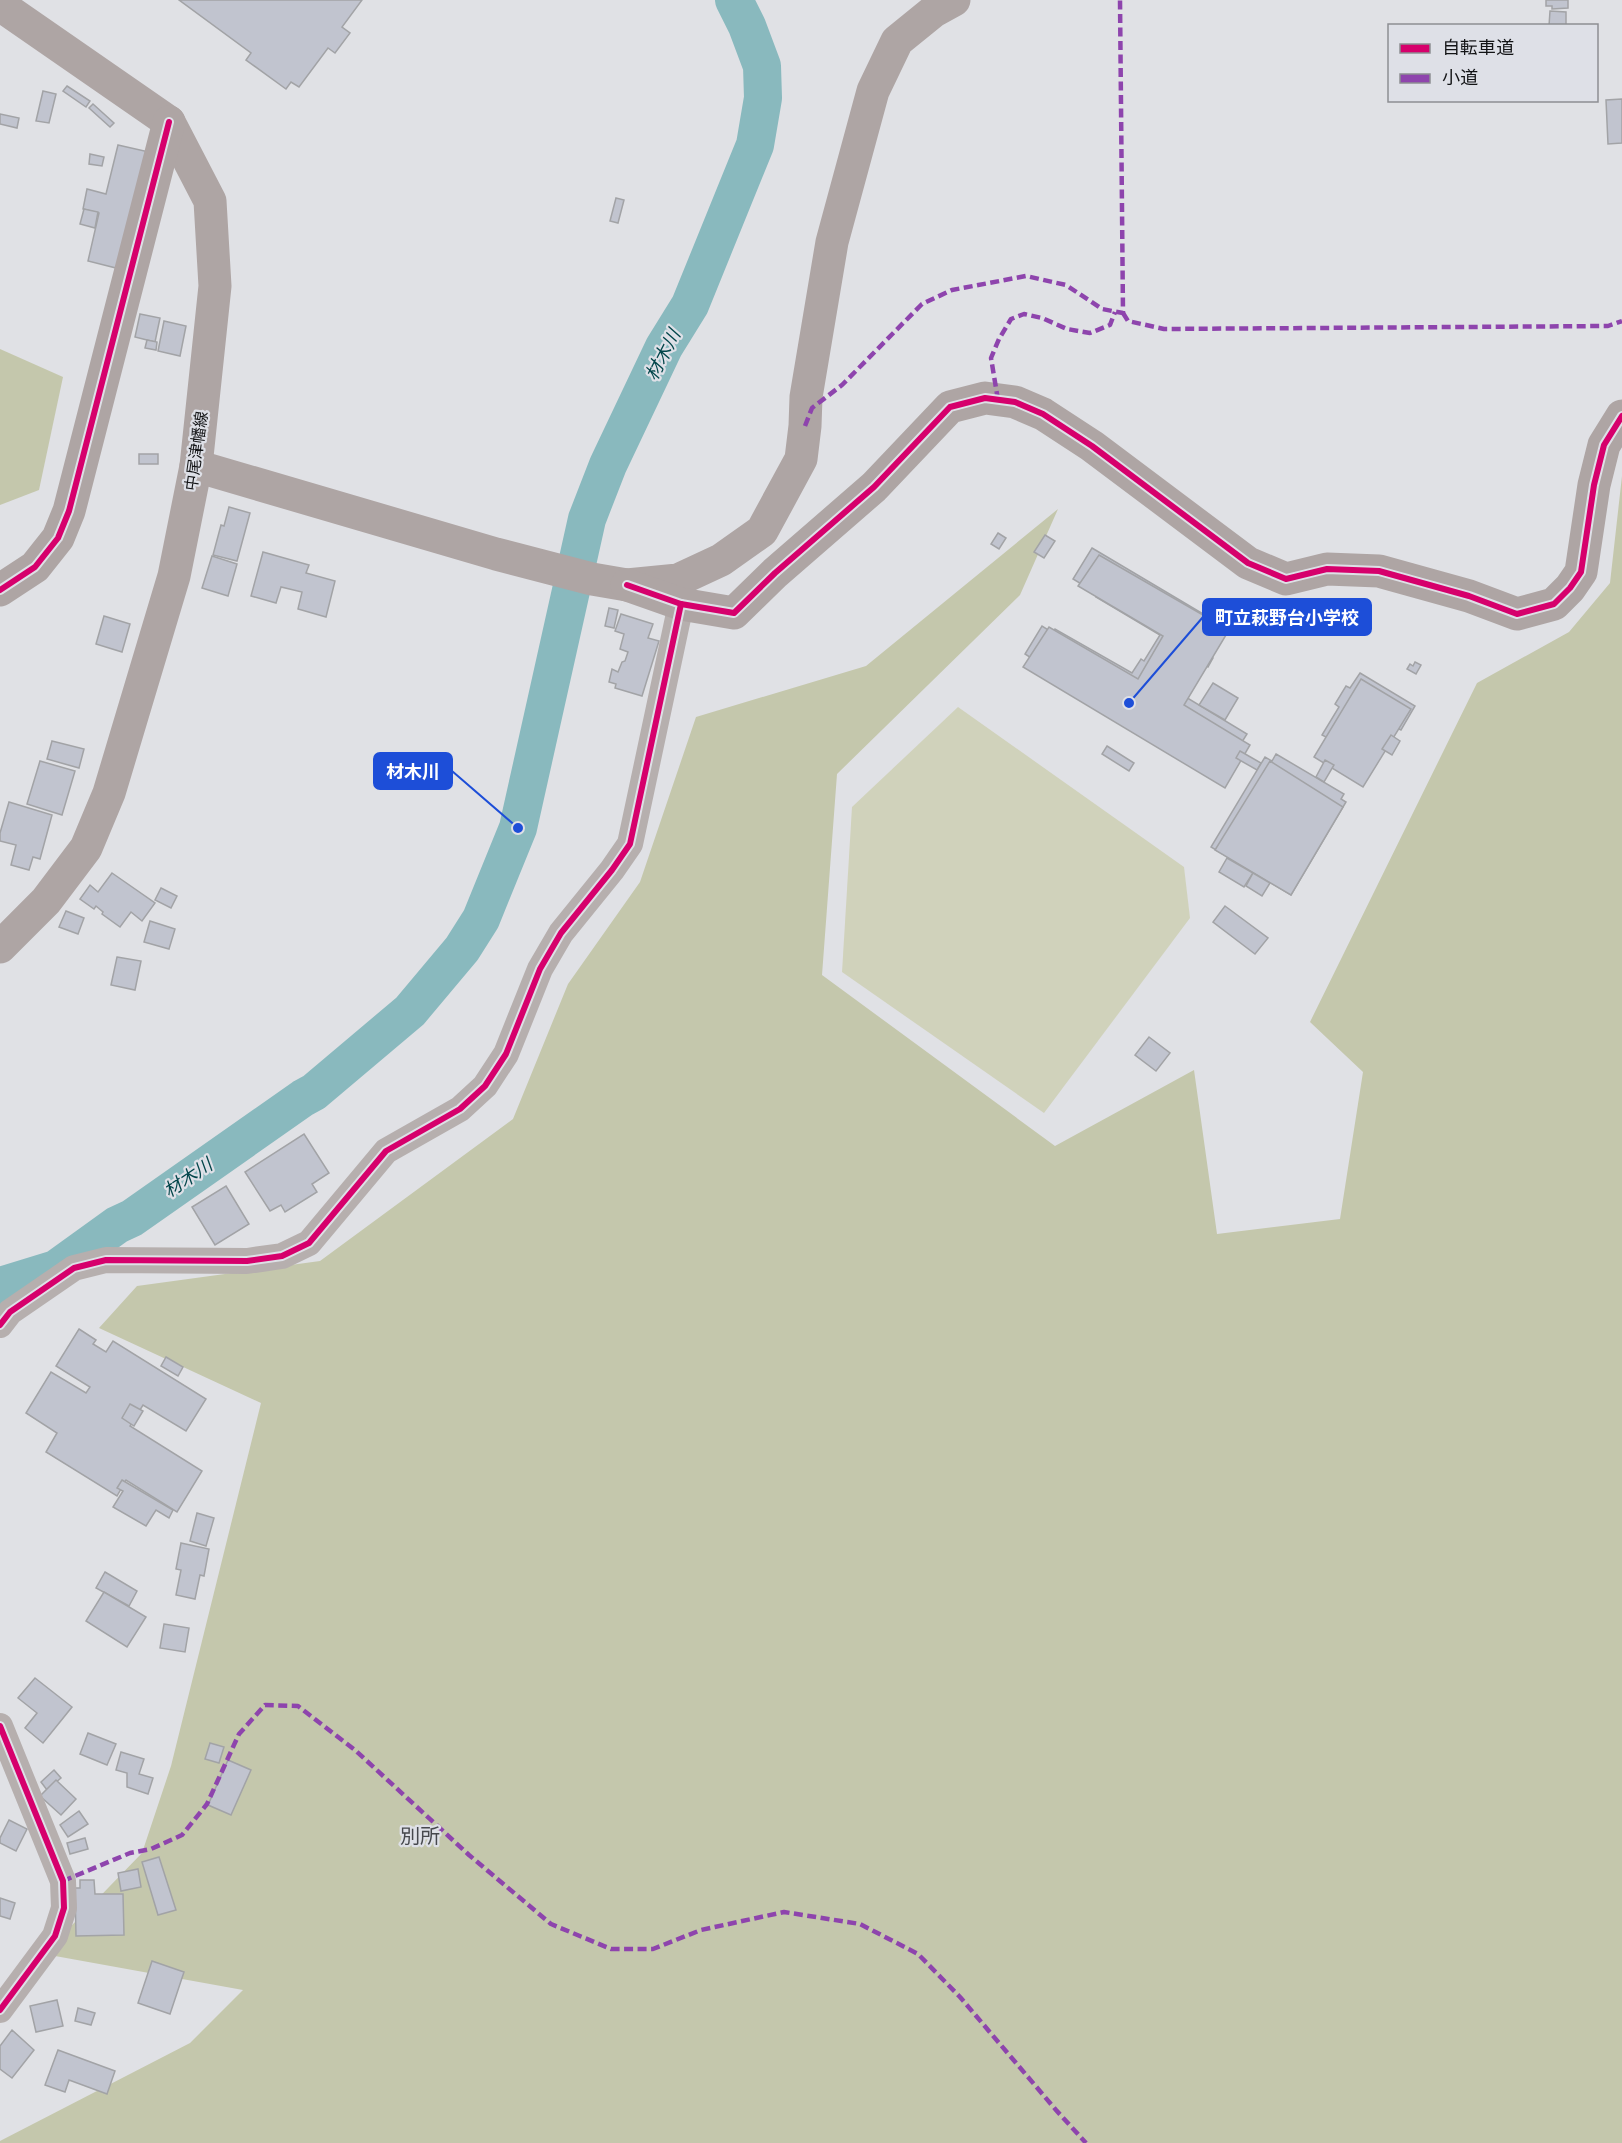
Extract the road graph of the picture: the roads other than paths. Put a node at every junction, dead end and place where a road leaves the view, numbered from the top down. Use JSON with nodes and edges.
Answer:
{"nodes":[{"id":1,"x":954,"y":0,"type":"edge"},
{"id":2,"x":0,"y":6,"type":"edge"},
{"id":3,"x":169,"y":122,"type":"junction"},
{"id":4,"x":1622,"y":416,"type":"edge"},
{"id":5,"x":196,"y":466,"type":"junction"},
{"id":6,"x":627,"y":585,"type":"junction"},
{"id":7,"x":0,"y":590,"type":"edge"},
{"id":8,"x":681,"y":604,"type":"junction"},
{"id":9,"x":0,"y":947,"type":"edge"},
{"id":10,"x":0,"y":1325,"type":"edge"},
{"id":11,"x":0,"y":1726,"type":"edge"},
{"id":12,"x":0,"y":2010,"type":"edge"}],
"edges":[{"from":1,"to":6,"type":"street"},
{"from":2,"to":3,"type":"street","name":"中尾津幡線"},
{"from":3,"to":5,"type":"street","name":"中尾津幡線"},
{"from":3,"to":7,"type":"street"},
{"from":4,"to":8,"type":"street"},
{"from":5,"to":6,"type":"street"},
{"from":5,"to":9,"type":"street","name":"中尾津幡線"},
{"from":6,"to":8,"type":"street"},
{"from":8,"to":10,"type":"street"},
{"from":11,"to":12,"type":"street"}]}
